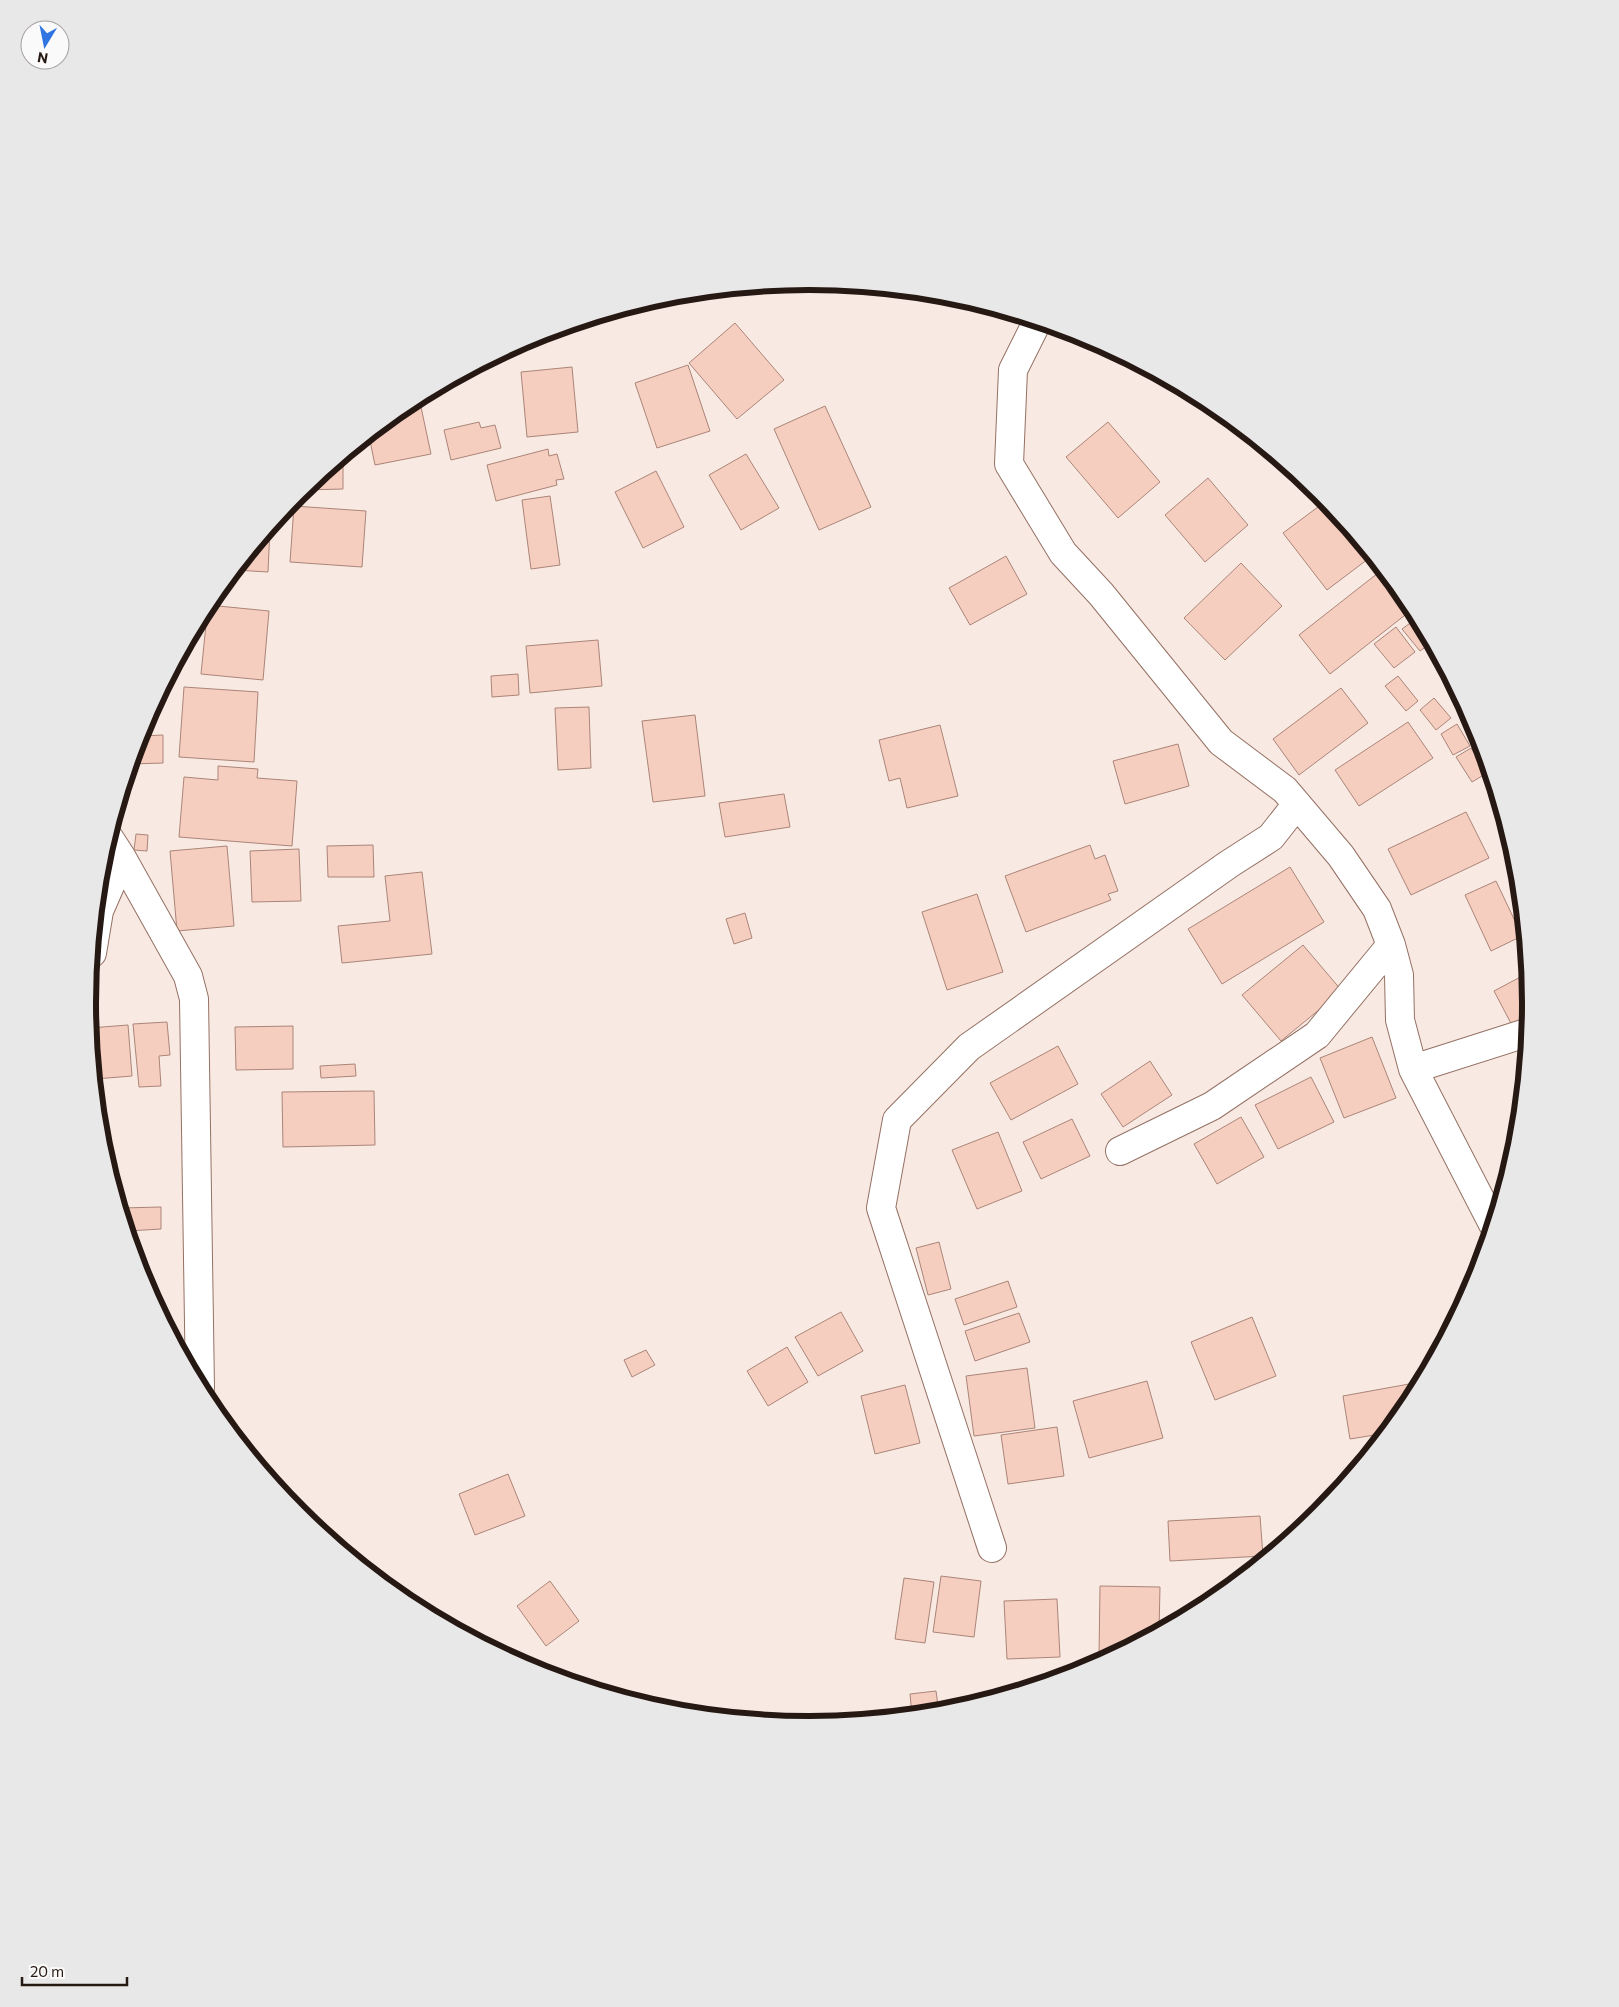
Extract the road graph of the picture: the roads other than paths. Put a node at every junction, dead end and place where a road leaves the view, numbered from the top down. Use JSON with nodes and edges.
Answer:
{"nodes":[{"id":1,"x":1035,"y":327,"type":"edge"},
{"id":2,"x":1297,"y":804,"type":"junction"},
{"id":3,"x":116,"y":848,"type":"edge"},
{"id":4,"x":107,"y":883,"type":"edge"},
{"id":5,"x":1391,"y":946,"type":"junction"},
{"id":6,"x":1522,"y":1034,"type":"edge"},
{"id":7,"x":1413,"y":1069,"type":"junction"},
{"id":8,"x":1120,"y":1151,"type":"dead end"},
{"id":9,"x":1490,"y":1216,"type":"edge"},
{"id":10,"x":200,"y":1373,"type":"edge"},
{"id":11,"x":992,"y":1548,"type":"dead end"}],
"edges":[{"from":1,"to":2,"type":"street"},
{"from":2,"to":5,"type":"street"},
{"from":2,"to":11,"type":"street"},
{"from":3,"to":4,"type":"street"},
{"from":3,"to":10,"type":"street"},
{"from":5,"to":7,"type":"street"},
{"from":5,"to":8,"type":"street"},
{"from":6,"to":7,"type":"street"},
{"from":7,"to":9,"type":"street"}]}
